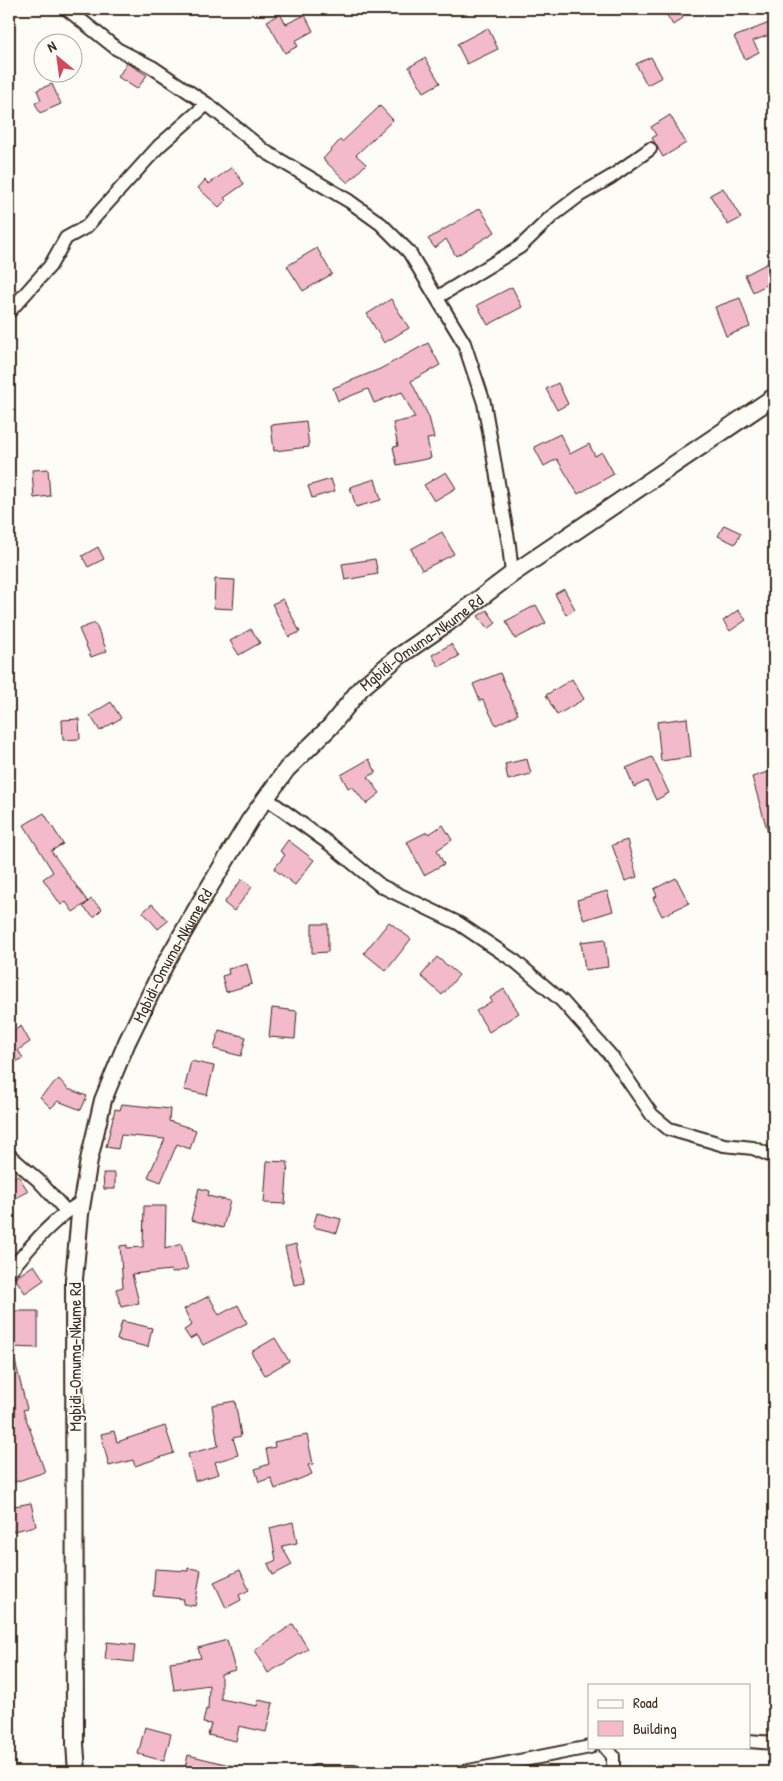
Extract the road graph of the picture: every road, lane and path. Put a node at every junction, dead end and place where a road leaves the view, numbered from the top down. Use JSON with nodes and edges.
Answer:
{"nodes":[{"id":1,"x":67,"y":9,"type":"edge"},
{"id":2,"x":207,"y":104,"type":"junction"},
{"id":3,"x":650,"y":149,"type":"dead end"},
{"id":4,"x":438,"y":297,"type":"junction"},
{"id":5,"x":9,"y":312,"type":"edge"},
{"id":6,"x":774,"y":397,"type":"edge"},
{"id":7,"x":512,"y":574,"type":"junction"},
{"id":8,"x":266,"y":798,"type":"junction"},
{"id":9,"x":9,"y":1156,"type":"edge"},
{"id":10,"x":774,"y":1157,"type":"edge"},
{"id":11,"x":82,"y":1202,"type":"junction"},
{"id":12,"x":66,"y":1211,"type":"junction"},
{"id":13,"x":9,"y":1272,"type":"edge"},
{"id":14,"x":750,"y":1740,"type":"edge"},
{"id":15,"x":774,"y":1744,"type":"edge"},
{"id":16,"x":588,"y":1747,"type":"edge"},
{"id":17,"x":608,"y":1748,"type":"edge"},
{"id":18,"x":77,"y":1772,"type":"edge"},
{"id":19,"x":315,"y":1772,"type":"edge"},
{"id":20,"x":354,"y":1772,"type":"edge"},
{"id":21,"x":464,"y":1772,"type":"edge"},
{"id":22,"x":613,"y":1772,"type":"edge"}],
"edges":[{"from":1,"to":2,"type":"street"},
{"from":2,"to":4,"type":"street"},
{"from":2,"to":5,"type":"street"},
{"from":3,"to":4,"type":"street"},
{"from":4,"to":7,"type":"street"},
{"from":6,"to":7,"type":"street","name":"Mgbidi-Omuma-Nkume Rd"},
{"from":7,"to":8,"type":"street","name":"Mgbidi-Omuma-Nkume Rd"},
{"from":8,"to":10,"type":"street"},
{"from":8,"to":11,"type":"street","name":"Mgbidi-Omuma-Nkume Rd"},
{"from":9,"to":12,"type":"street"},
{"from":11,"to":12,"type":"street"},
{"from":11,"to":18,"type":"street","name":"Mgbidi-Omuma-Nkume Rd"},
{"from":12,"to":13,"type":"street"},
{"from":14,"to":15,"type":"street"},
{"from":16,"to":21,"type":"street"},
{"from":17,"to":22,"type":"street"},
{"from":19,"to":20,"type":"street"}]}
